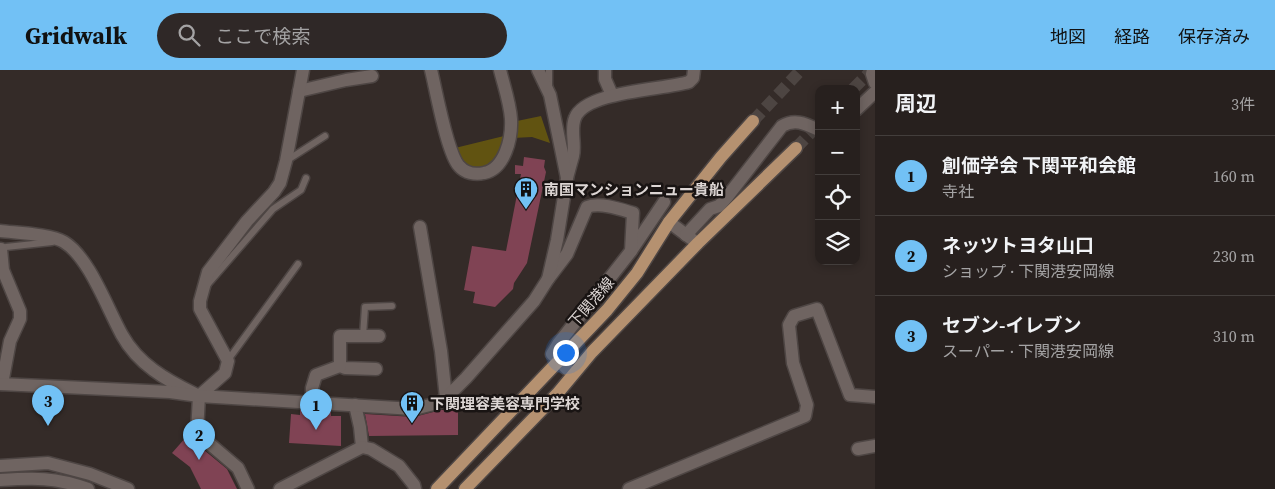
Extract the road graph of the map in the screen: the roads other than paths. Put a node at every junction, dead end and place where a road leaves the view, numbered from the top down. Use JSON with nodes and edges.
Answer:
{"nodes":[{"id":1,"x":303,"y":70,"type":"edge"},
{"id":2,"x":431,"y":70,"type":"edge"},
{"id":3,"x":500,"y":70,"type":"edge"},
{"id":4,"x":538,"y":70,"type":"edge"},
{"id":5,"x":549,"y":70,"type":"edge"},
{"id":6,"x":605,"y":70,"type":"edge"},
{"id":7,"x":694,"y":70,"type":"edge"},
{"id":8,"x":874,"y":70,"type":"edge"},
{"id":9,"x":372,"y":76,"type":"dead end"},
{"id":10,"x":875,"y":83,"type":"edge"},
{"id":11,"x":299,"y":91,"type":"junction"},
{"id":12,"x":875,"y":92,"type":"edge"},
{"id":13,"x":550,"y":95,"type":"junction"},
{"id":14,"x":612,"y":95,"type":"junction"},
{"id":15,"x":860,"y":106,"type":"edge"},
{"id":16,"x":753,"y":121,"type":"tunnel mouth"},
{"id":17,"x":815,"y":129,"type":"edge"},
{"id":18,"x":325,"y":136,"type":"dead end"},
{"id":19,"x":796,"y":148,"type":"tunnel mouth"},
{"id":20,"x":286,"y":162,"type":"junction"},
{"id":21,"x":306,"y":178,"type":"dead end"},
{"id":22,"x":567,"y":178,"type":"junction"},
{"id":23,"x":664,"y":202,"type":"dead end"},
{"id":24,"x":669,"y":222,"type":"junction"},
{"id":25,"x":420,"y":227,"type":"dead end"},
{"id":26,"x":0,"y":231,"type":"edge"},
{"id":27,"x":686,"y":235,"type":"junction"},
{"id":28,"x":63,"y":241,"type":"junction"},
{"id":29,"x":698,"y":243,"type":"junction"},
{"id":30,"x":2,"y":250,"type":"joint"},
{"id":31,"x":631,"y":252,"type":"junction"},
{"id":32,"x":298,"y":264,"type":"dead end"},
{"id":33,"x":548,"y":279,"type":"junction"},
{"id":34,"x":202,"y":291,"type":"junction"},
{"id":35,"x":392,"y":306,"type":"dead end"},
{"id":36,"x":364,"y":336,"type":"junction"},
{"id":37,"x":378,"y":336,"type":"dead end"},
{"id":38,"x":228,"y":361,"type":"junction"},
{"id":39,"x":559,"y":362,"type":"junction"},
{"id":40,"x":340,"y":366,"type":"junction"},
{"id":41,"x":376,"y":369,"type":"dead end"},
{"id":42,"x":572,"y":374,"type":"junction"},
{"id":43,"x":1,"y":384,"type":"edge"},
{"id":44,"x":199,"y":396,"type":"junction"},
{"id":45,"x":875,"y":397,"type":"edge"},
{"id":46,"x":446,"y":398,"type":"junction"},
{"id":47,"x":312,"y":403,"type":"junction"},
{"id":48,"x":355,"y":406,"type":"junction"},
{"id":49,"x":875,"y":446,"type":"edge"},
{"id":50,"x":362,"y":447,"type":"junction"},
{"id":51,"x":858,"y":449,"type":"dead end"},
{"id":52,"x":0,"y":466,"type":"edge"},
{"id":53,"x":0,"y":480,"type":"edge"},
{"id":54,"x":88,"y":489,"type":"edge"},
{"id":55,"x":128,"y":489,"type":"edge"},
{"id":56,"x":248,"y":489,"type":"edge"},
{"id":57,"x":280,"y":489,"type":"edge"},
{"id":58,"x":415,"y":489,"type":"edge"},
{"id":59,"x":437,"y":489,"type":"edge"},
{"id":60,"x":465,"y":489,"type":"edge"},
{"id":61,"x":629,"y":489,"type":"edge"}],
"edges":[{"from":1,"to":11,"type":"street"},
{"from":2,"to":3,"type":"street"},
{"from":4,"to":13,"type":"street"},
{"from":5,"to":13,"type":"lane"},
{"from":6,"to":14,"type":"street"},
{"from":7,"to":14,"type":"street"},
{"from":8,"to":10,"type":"street"},
{"from":9,"to":11,"type":"street"},
{"from":11,"to":20,"type":"street"},
{"from":12,"to":15,"type":"street"},
{"from":13,"to":22,"type":"street"},
{"from":14,"to":22,"type":"street"},
{"from":16,"to":24,"type":"main road","name":"下関港線"},
{"from":17,"to":27,"type":"street"},
{"from":18,"to":20,"type":"lane"},
{"from":19,"to":29,"type":"main road"},
{"from":20,"to":34,"type":"street"},
{"from":21,"to":34,"type":"lane"},
{"from":22,"to":33,"type":"street"},
{"from":23,"to":31,"type":"street"},
{"from":24,"to":27,"type":"street"},
{"from":24,"to":39,"type":"main road","name":"下関港線"},
{"from":25,"to":46,"type":"street"},
{"from":26,"to":28,"type":"street"},
{"from":27,"to":29,"type":"street"},
{"from":28,"to":30,"type":"lane"},
{"from":28,"to":44,"type":"street"},
{"from":29,"to":42,"type":"main road"},
{"from":30,"to":43,"type":"street"},
{"from":31,"to":33,"type":"street"},
{"from":31,"to":39,"type":"street"},
{"from":32,"to":38,"type":"lane"},
{"from":33,"to":46,"type":"street"},
{"from":34,"to":38,"type":"street"},
{"from":35,"to":36,"type":"lane"},
{"from":36,"to":37,"type":"street"},
{"from":36,"to":40,"type":"street"},
{"from":38,"to":44,"type":"street"},
{"from":39,"to":42,"type":"street"},
{"from":39,"to":59,"type":"main road","name":"下関港線"},
{"from":40,"to":41,"type":"street"},
{"from":40,"to":47,"type":"street"},
{"from":42,"to":60,"type":"main road"},
{"from":43,"to":44,"type":"street"},
{"from":44,"to":47,"type":"street"},
{"from":44,"to":56,"type":"street"},
{"from":45,"to":61,"type":"street"},
{"from":46,"to":48,"type":"street"},
{"from":47,"to":48,"type":"street"},
{"from":48,"to":50,"type":"street"},
{"from":49,"to":51,"type":"street"},
{"from":50,"to":57,"type":"street"},
{"from":50,"to":58,"type":"street"},
{"from":52,"to":55,"type":"street"},
{"from":53,"to":54,"type":"street"}]}
